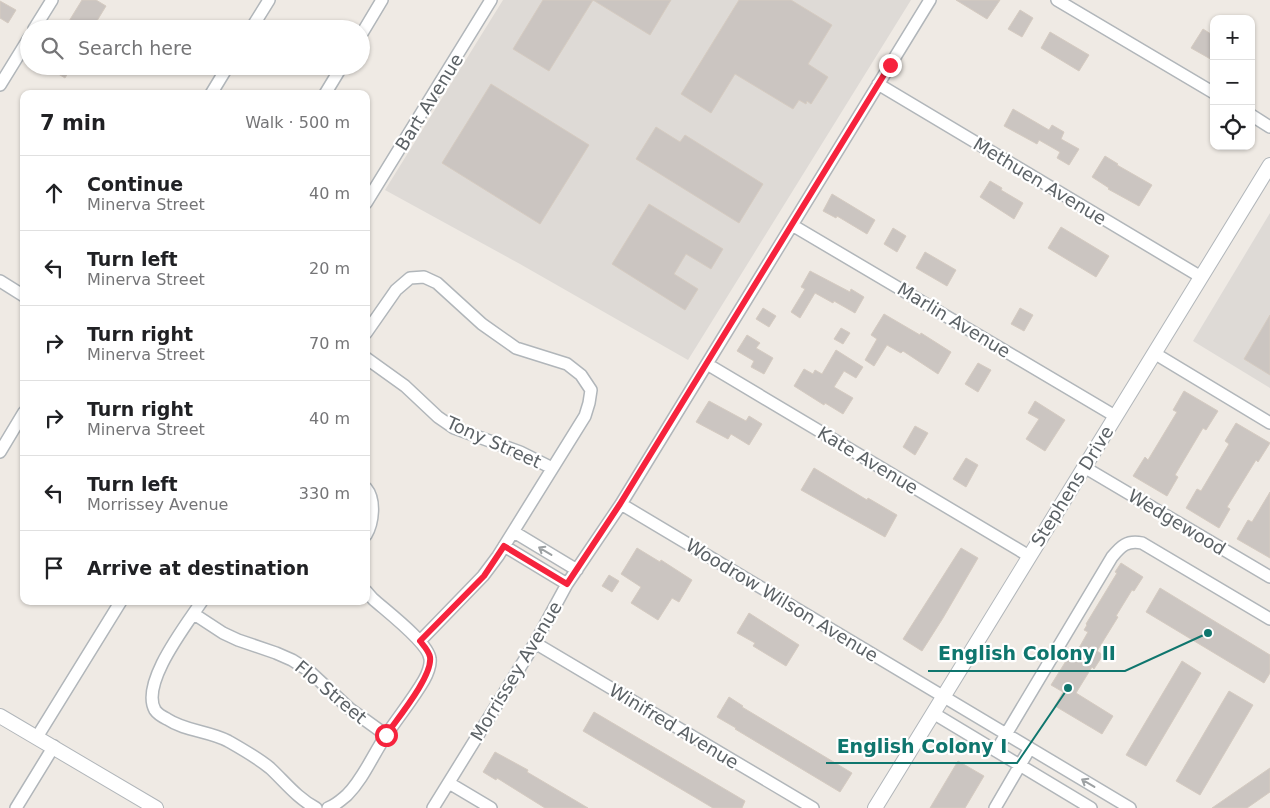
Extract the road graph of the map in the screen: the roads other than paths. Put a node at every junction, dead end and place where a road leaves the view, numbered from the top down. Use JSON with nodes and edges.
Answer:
{"nodes":[{"id":1,"x":52,"y":0,"type":"edge"},
{"id":2,"x":269,"y":0,"type":"edge"},
{"id":3,"x":382,"y":0,"type":"edge"},
{"id":4,"x":491,"y":0,"type":"edge"},
{"id":5,"x":930,"y":0,"type":"edge"},
{"id":6,"x":1057,"y":0,"type":"edge"},
{"id":7,"x":40,"y":20,"type":"edge"},
{"id":8,"x":257,"y":20,"type":"edge"},
{"id":9,"x":370,"y":20,"type":"edge"},
{"id":10,"x":20,"y":53,"type":"edge"},
{"id":11,"x":223,"y":75,"type":"edge"},
{"id":12,"x":337,"y":75,"type":"edge"},
{"id":13,"x":878,"y":84,"type":"junction"},
{"id":14,"x":0,"y":85,"type":"edge"},
{"id":15,"x":213,"y":90,"type":"edge"},
{"id":16,"x":327,"y":90,"type":"edge"},
{"id":17,"x":1210,"y":91,"type":"edge"},
{"id":18,"x":1255,"y":118,"type":"edge"},
{"id":19,"x":1270,"y":127,"type":"edge"},
{"id":20,"x":1270,"y":164,"type":"edge"},
{"id":21,"x":370,"y":197,"type":"edge"},
{"id":22,"x":792,"y":225,"type":"junction"},
{"id":23,"x":1201,"y":277,"type":"junction"},
{"id":24,"x":0,"y":281,"type":"edge"},
{"id":25,"x":20,"y":294,"type":"edge"},
{"id":26,"x":370,"y":327,"type":"edge"},
{"id":27,"x":1154,"y":353,"type":"junction"},
{"id":28,"x":370,"y":361,"type":"edge"},
{"id":29,"x":707,"y":364,"type":"junction"},
{"id":30,"x":1115,"y":416,"type":"junction"},
{"id":31,"x":20,"y":419,"type":"edge"},
{"id":32,"x":1270,"y":423,"type":"edge"},
{"id":33,"x":0,"y":452,"type":"edge"},
{"id":34,"x":1084,"y":467,"type":"junction"},
{"id":35,"x":552,"y":468,"type":"junction"},
{"id":36,"x":370,"y":496,"type":"edge"},
{"id":37,"x":620,"y":504,"type":"junction"},
{"id":38,"x":370,"y":526,"type":"edge"},
{"id":39,"x":514,"y":532,"type":"junction"},
{"id":40,"x":504,"y":546,"type":"junction"},
{"id":41,"x":1029,"y":556,"type":"junction"},
{"id":42,"x":577,"y":570,"type":"junction"},
{"id":43,"x":1270,"y":577,"type":"edge"},
{"id":44,"x":567,"y":584,"type":"junction"},
{"id":45,"x":370,"y":596,"type":"edge"},
{"id":46,"x":119,"y":605,"type":"edge"},
{"id":47,"x":200,"y":605,"type":"edge"},
{"id":48,"x":194,"y":614,"type":"junction"},
{"id":49,"x":1270,"y":620,"type":"edge"},
{"id":50,"x":420,"y":641,"type":"junction"},
{"id":51,"x":535,"y":643,"type":"junction"},
{"id":52,"x":944,"y":696,"type":"junction"},
{"id":53,"x":933,"y":713,"type":"junction"},
{"id":54,"x":0,"y":716,"type":"edge"},
{"id":55,"x":1006,"y":734,"type":"junction"},
{"id":56,"x":386,"y":735,"type":"junction"},
{"id":57,"x":37,"y":737,"type":"junction"},
{"id":58,"x":54,"y":746,"type":"junction"},
{"id":59,"x":1030,"y":748,"type":"junction"},
{"id":60,"x":996,"y":751,"type":"junction"},
{"id":61,"x":1020,"y":766,"type":"junction"},
{"id":62,"x":449,"y":783,"type":"junction"},
{"id":63,"x":16,"y":808,"type":"edge"},
{"id":64,"x":156,"y":808,"type":"edge"},
{"id":65,"x":316,"y":808,"type":"edge"},
{"id":66,"x":328,"y":808,"type":"edge"},
{"id":67,"x":433,"y":808,"type":"edge"},
{"id":68,"x":491,"y":808,"type":"edge"},
{"id":69,"x":813,"y":808,"type":"edge"},
{"id":70,"x":874,"y":808,"type":"edge"},
{"id":71,"x":995,"y":808,"type":"edge"},
{"id":72,"x":1091,"y":808,"type":"edge"},
{"id":73,"x":1130,"y":808,"type":"edge"}],
"edges":[{"from":1,"to":7,"type":"street"},
{"from":2,"to":8,"type":"street"},
{"from":3,"to":9,"type":"street"},
{"from":4,"to":21,"type":"street","name":"Bart Avenue"},
{"from":5,"to":13,"type":"street","name":"Morrissey Avenue"},
{"from":6,"to":17,"type":"street"},
{"from":10,"to":14,"type":"street"},
{"from":11,"to":15,"type":"street"},
{"from":12,"to":16,"type":"street"},
{"from":13,"to":22,"type":"street","name":"Morrissey Avenue"},
{"from":13,"to":23,"type":"street","name":"Methuen Avenue"},
{"from":18,"to":19,"type":"street"},
{"from":20,"to":23,"type":"street","name":"Stephens Drive"},
{"from":22,"to":29,"type":"street","name":"Morrissey Avenue"},
{"from":22,"to":30,"type":"street","name":"Marlin Avenue"},
{"from":23,"to":27,"type":"street","name":"Stephens Drive"},
{"from":24,"to":25,"type":"street"},
{"from":26,"to":35,"type":"street"},
{"from":27,"to":30,"type":"street","name":"Stephens Drive"},
{"from":27,"to":32,"type":"street"},
{"from":28,"to":35,"type":"street","name":"Tony Street"},
{"from":29,"to":37,"type":"street","name":"Morrissey Avenue"},
{"from":29,"to":41,"type":"street","name":"Kate Avenue"},
{"from":30,"to":34,"type":"street","name":"Stephens Drive"},
{"from":31,"to":33,"type":"street"},
{"from":34,"to":41,"type":"street","name":"Stephens Drive"},
{"from":34,"to":43,"type":"street","name":"Wedgewood"},
{"from":35,"to":39,"type":"street"},
{"from":36,"to":38,"type":"street"},
{"from":37,"to":42,"type":"street","name":"Morrissey Avenue"},
{"from":37,"to":52,"type":"street","name":"Woodrow Wilson Avenue"},
{"from":39,"to":40,"type":"street"},
{"from":42,"to":39,"type":"street","one_way":true},
{"from":40,"to":44,"type":"street"},
{"from":40,"to":50,"type":"street"},
{"from":41,"to":52,"type":"street","name":"Stephens Drive"},
{"from":42,"to":44,"type":"street","name":"Morrissey Avenue"},
{"from":44,"to":51,"type":"street","name":"Morrissey Avenue"},
{"from":45,"to":50,"type":"street"},
{"from":46,"to":57,"type":"street"},
{"from":47,"to":48,"type":"street"},
{"from":48,"to":56,"type":"street","name":"Flo Street"},
{"from":48,"to":65,"type":"street"},
{"from":49,"to":55,"type":"street"},
{"from":50,"to":56,"type":"street"},
{"from":51,"to":62,"type":"street","name":"Morrissey Avenue"},
{"from":51,"to":69,"type":"street","name":"Winifred Avenue"},
{"from":52,"to":53,"type":"street","name":"Stephens Drive"},
{"from":52,"to":55,"type":"street","name":"Woodrow Wilson Avenue"},
{"from":53,"to":60,"type":"street"},
{"from":53,"to":70,"type":"street","name":"Stephens Drive"},
{"from":54,"to":57,"type":"street"},
{"from":55,"to":59,"type":"street","name":"Woodrow Wilson Avenue"},
{"from":55,"to":60,"type":"street"},
{"from":56,"to":66,"type":"street"},
{"from":57,"to":58,"type":"street"},
{"from":58,"to":63,"type":"street"},
{"from":58,"to":64,"type":"street"},
{"from":59,"to":61,"type":"street"},
{"from":73,"to":59,"type":"street","name":"Woodrow Wilson Avenue","one_way":true},
{"from":60,"to":61,"type":"street"},
{"from":61,"to":71,"type":"street"},
{"from":61,"to":72,"type":"street"},
{"from":62,"to":67,"type":"street","name":"Morrissey Avenue"},
{"from":62,"to":68,"type":"street"}]}
